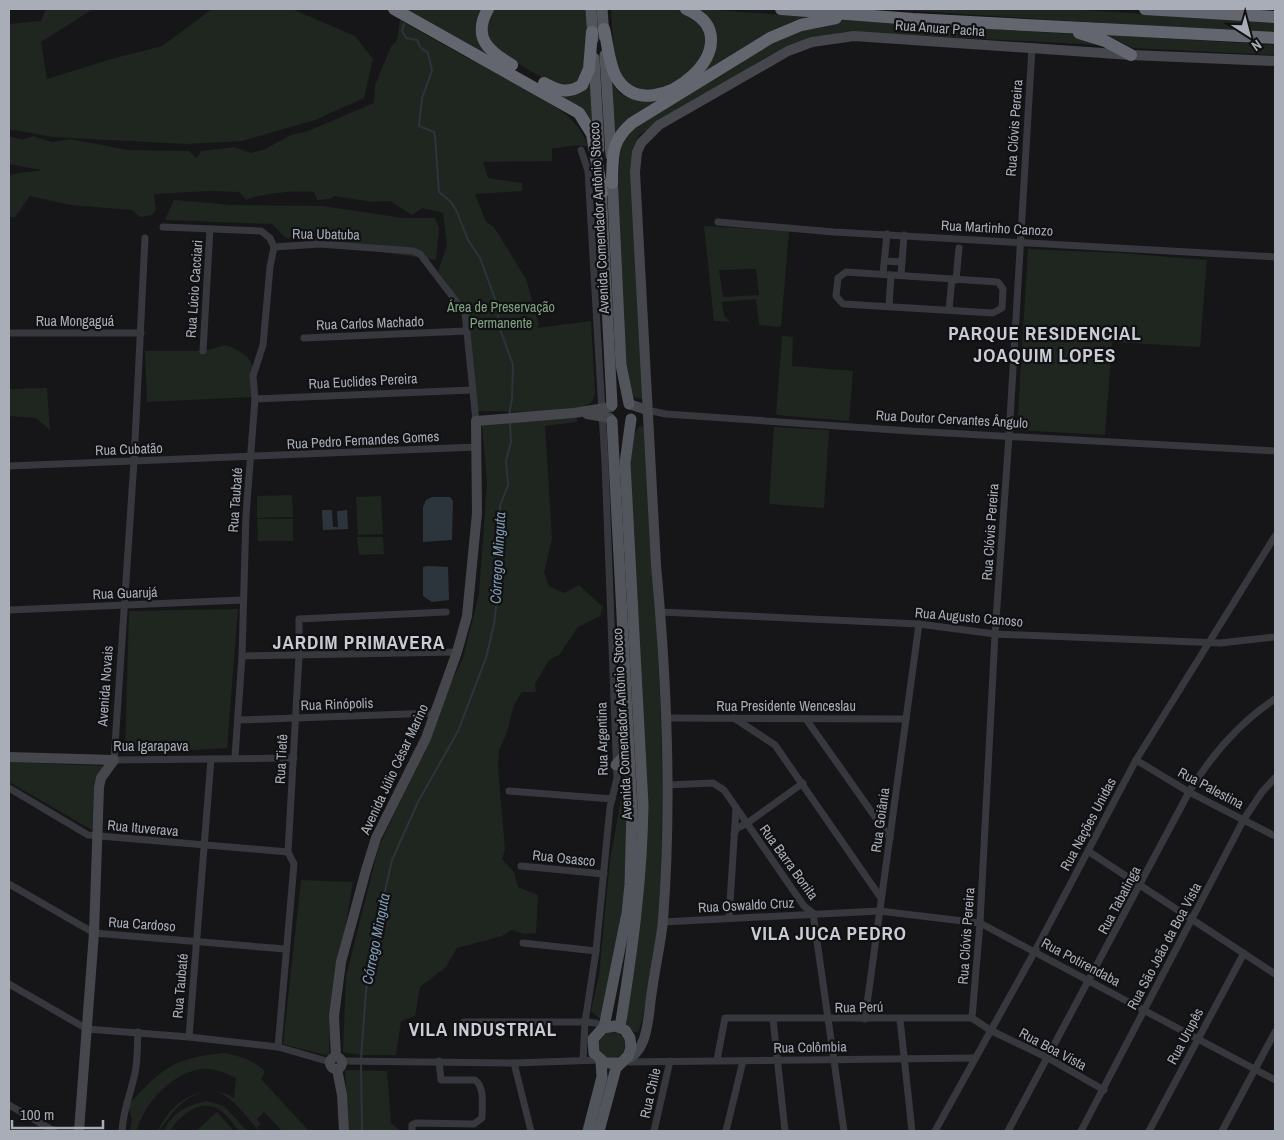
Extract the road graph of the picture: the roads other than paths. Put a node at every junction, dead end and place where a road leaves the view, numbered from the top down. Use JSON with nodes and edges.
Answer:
{"nodes":[{"id":1,"x":394,"y":9,"type":"edge"},
{"id":2,"x":488,"y":9,"type":"edge"},
{"id":3,"x":591,"y":9,"type":"edge"},
{"id":4,"x":602,"y":9,"type":"edge"},
{"id":5,"x":686,"y":9,"type":"edge"},
{"id":6,"x":781,"y":9,"type":"edge"},
{"id":7,"x":1145,"y":9,"type":"edge"},
{"id":8,"x":1275,"y":17,"type":"edge"},
{"id":9,"x":913,"y":19,"type":"junction"},
{"id":10,"x":1014,"y":24,"type":"junction"},
{"id":11,"x":598,"y":30,"type":"junction"},
{"id":12,"x":1275,"y":38,"type":"edge"},
{"id":13,"x":1032,"y":48,"type":"junction"},
{"id":14,"x":1131,"y":55,"type":"junction"},
{"id":15,"x":1275,"y":61,"type":"edge"},
{"id":16,"x":581,"y":150,"type":"dead end"},
{"id":17,"x":612,"y":183,"type":"junction"},
{"id":18,"x":602,"y":193,"type":"junction"},
{"id":19,"x":718,"y":222,"type":"dead end"},
{"id":20,"x":163,"y":227,"type":"dead end"},
{"id":21,"x":210,"y":229,"type":"junction"},
{"id":22,"x":887,"y":234,"type":"junction"},
{"id":23,"x":904,"y":235,"type":"junction"},
{"id":24,"x":145,"y":238,"type":"dead end"},
{"id":25,"x":1020,"y":241,"type":"junction"},
{"id":26,"x":274,"y":247,"type":"junction"},
{"id":27,"x":959,"y":248,"type":"dead end"},
{"id":28,"x":1275,"y":257,"type":"edge"},
{"id":29,"x":884,"y":261,"type":"junction"},
{"id":30,"x":902,"y":262,"type":"junction"},
{"id":31,"x":887,"y":274,"type":"junction"},
{"id":32,"x":901,"y":275,"type":"junction"},
{"id":33,"x":954,"y":279,"type":"junction"},
{"id":34,"x":889,"y":306,"type":"junction"},
{"id":35,"x":949,"y":309,"type":"junction"},
{"id":36,"x":464,"y":313,"type":"joint"},
{"id":37,"x":466,"y":331,"type":"junction"},
{"id":38,"x":9,"y":333,"type":"edge"},
{"id":39,"x":141,"y":333,"type":"junction"},
{"id":40,"x":304,"y":338,"type":"dead end"},
{"id":41,"x":203,"y":350,"type":"dead end"},
{"id":42,"x":472,"y":390,"type":"junction"},
{"id":43,"x":255,"y":399,"type":"junction"},
{"id":44,"x":629,"y":404,"type":"junction"},
{"id":45,"x":608,"y":413,"type":"junction"},
{"id":46,"x":647,"y":413,"type":"junction"},
{"id":47,"x":631,"y":418,"type":"junction"},
{"id":48,"x":476,"y":421,"type":"junction"},
{"id":49,"x":1010,"y":436,"type":"junction"},
{"id":50,"x":477,"y":447,"type":"junction"},
{"id":51,"x":1275,"y":451,"type":"edge"},
{"id":52,"x":250,"y":458,"type":"junction"},
{"id":53,"x":134,"y":460,"type":"junction"},
{"id":54,"x":9,"y":466,"type":"edge"},
{"id":55,"x":1275,"y":536,"type":"edge"},
{"id":56,"x":243,"y":600,"type":"junction"},
{"id":57,"x":124,"y":606,"type":"junction"},
{"id":58,"x":9,"y":610,"type":"edge"},
{"id":59,"x":446,"y":612,"type":"dead end"},
{"id":60,"x":660,"y":612,"type":"junction"},
{"id":61,"x":919,"y":624,"type":"junction"},
{"id":62,"x":995,"y":634,"type":"junction"},
{"id":63,"x":1275,"y":637,"type":"edge"},
{"id":64,"x":1208,"y":642,"type":"junction"},
{"id":65,"x":458,"y":652,"type":"junction"},
{"id":66,"x":242,"y":656,"type":"junction"},
{"id":67,"x":299,"y":656,"type":"junction"},
{"id":68,"x":1275,"y":699,"type":"edge"},
{"id":69,"x":435,"y":713,"type":"junction"},
{"id":70,"x":296,"y":718,"type":"junction"},
{"id":71,"x":665,"y":718,"type":"junction"},
{"id":72,"x":734,"y":718,"type":"junction"},
{"id":73,"x":806,"y":718,"type":"junction"},
{"id":74,"x":906,"y":718,"type":"junction"},
{"id":75,"x":239,"y":720,"type":"junction"},
{"id":76,"x":628,"y":752,"type":"junction"},
{"id":77,"x":9,"y":757,"type":"edge"},
{"id":78,"x":235,"y":757,"type":"junction"},
{"id":79,"x":294,"y":758,"type":"junction"},
{"id":80,"x":211,"y":759,"type":"junction"},
{"id":81,"x":114,"y":760,"type":"junction"},
{"id":82,"x":1136,"y":760,"type":"junction"},
{"id":83,"x":616,"y":765,"type":"junction"},
{"id":84,"x":1275,"y":778,"type":"edge"},
{"id":85,"x":803,"y":783,"type":"junction"},
{"id":86,"x":668,"y":784,"type":"junction"},
{"id":87,"x":9,"y":788,"type":"edge"},
{"id":88,"x":509,"y":790,"type":"dead end"},
{"id":89,"x":1189,"y":792,"type":"junction"},
{"id":90,"x":612,"y":799,"type":"junction"},
{"id":91,"x":736,"y":807,"type":"junction"},
{"id":92,"x":1244,"y":819,"type":"junction"},
{"id":93,"x":746,"y":824,"type":"junction"},
{"id":94,"x":734,"y":834,"type":"junction"},
{"id":95,"x":1275,"y":836,"type":"edge"},
{"id":96,"x":97,"y":837,"type":"junction"},
{"id":97,"x":890,"y":838,"type":"junction"},
{"id":98,"x":204,"y":846,"type":"junction"},
{"id":99,"x":1088,"y":851,"type":"junction"},
{"id":100,"x":288,"y":852,"type":"junction"},
{"id":101,"x":521,"y":866,"type":"dead end"},
{"id":102,"x":604,"y":874,"type":"junction"},
{"id":103,"x":9,"y":884,"type":"edge"},
{"id":104,"x":1141,"y":884,"type":"junction"},
{"id":105,"x":881,"y":898,"type":"junction"},
{"id":106,"x":879,"y":911,"type":"junction"},
{"id":107,"x":813,"y":913,"type":"junction"},
{"id":108,"x":729,"y":918,"type":"junction"},
{"id":109,"x":1193,"y":919,"type":"junction"},
{"id":110,"x":663,"y":922,"type":"junction"},
{"id":111,"x":980,"y":923,"type":"junction"},
{"id":112,"x":94,"y":933,"type":"junction"},
{"id":113,"x":196,"y":941,"type":"junction"},
{"id":114,"x":523,"y":943,"type":"dead end"},
{"id":115,"x":285,"y":948,"type":"junction"},
{"id":116,"x":596,"y":951,"type":"junction"},
{"id":117,"x":1035,"y":951,"type":"junction"},
{"id":118,"x":1244,"y":953,"type":"junction"},
{"id":119,"x":1275,"y":974,"type":"edge"},
{"id":120,"x":1090,"y":980,"type":"junction"},
{"id":121,"x":9,"y":984,"type":"edge"},
{"id":122,"x":1144,"y":1010,"type":"junction"},
{"id":123,"x":972,"y":1018,"type":"junction"},
{"id":124,"x":773,"y":1019,"type":"junction"},
{"id":125,"x":865,"y":1019,"type":"junction"},
{"id":126,"x":900,"y":1019,"type":"junction"},
{"id":127,"x":829,"y":1020,"type":"junction"},
{"id":128,"x":464,"y":1022,"type":"dead end"},
{"id":129,"x":585,"y":1022,"type":"junction"},
{"id":130,"x":620,"y":1027,"type":"junction"},
{"id":131,"x":602,"y":1029,"type":"junction"},
{"id":132,"x":87,"y":1030,"type":"junction"},
{"id":133,"x":990,"y":1030,"type":"junction"},
{"id":134,"x":138,"y":1032,"type":"junction"},
{"id":135,"x":1275,"y":1032,"type":"edge"},
{"id":136,"x":189,"y":1037,"type":"junction"},
{"id":137,"x":584,"y":1039,"type":"junction"},
{"id":138,"x":631,"y":1040,"type":"junction"},
{"id":139,"x":1198,"y":1040,"type":"junction"},
{"id":140,"x":278,"y":1047,"type":"junction"},
{"id":141,"x":640,"y":1049,"type":"junction"},
{"id":142,"x":975,"y":1058,"type":"junction"},
{"id":143,"x":1048,"y":1058,"type":"junction"},
{"id":144,"x":904,"y":1059,"type":"junction"},
{"id":145,"x":583,"y":1060,"type":"junction"},
{"id":146,"x":600,"y":1060,"type":"junction"},
{"id":147,"x":717,"y":1060,"type":"junction"},
{"id":148,"x":834,"y":1060,"type":"junction"},
{"id":149,"x":438,"y":1061,"type":"junction"},
{"id":150,"x":670,"y":1061,"type":"junction"},
{"id":151,"x":742,"y":1061,"type":"junction"},
{"id":152,"x":777,"y":1061,"type":"junction"},
{"id":153,"x":336,"y":1062,"type":"junction"},
{"id":154,"x":514,"y":1062,"type":"junction"},
{"id":155,"x":622,"y":1062,"type":"junction"},
{"id":156,"x":646,"y":1062,"type":"junction"},
{"id":157,"x":1254,"y":1071,"type":"junction"},
{"id":158,"x":1275,"y":1080,"type":"edge"},
{"id":159,"x":1104,"y":1090,"type":"junction"},
{"id":160,"x":9,"y":1105,"type":"edge"},
{"id":161,"x":474,"y":1128,"type":"edge"},
{"id":162,"x":54,"y":1131,"type":"edge"},
{"id":163,"x":80,"y":1131,"type":"edge"},
{"id":164,"x":122,"y":1131,"type":"edge"},
{"id":165,"x":344,"y":1131,"type":"edge"},
{"id":166,"x":412,"y":1131,"type":"edge"},
{"id":167,"x":531,"y":1131,"type":"edge"},
{"id":168,"x":588,"y":1131,"type":"edge"},
{"id":169,"x":599,"y":1131,"type":"edge"},
{"id":170,"x":654,"y":1131,"type":"edge"},
{"id":171,"x":726,"y":1131,"type":"edge"},
{"id":172,"x":785,"y":1131,"type":"edge"},
{"id":173,"x":844,"y":1131,"type":"edge"},
{"id":174,"x":912,"y":1131,"type":"edge"},
{"id":175,"x":935,"y":1131,"type":"edge"},
{"id":176,"x":1008,"y":1131,"type":"edge"},
{"id":177,"x":1081,"y":1131,"type":"edge"},
{"id":178,"x":1149,"y":1131,"type":"edge"},
{"id":179,"x":1222,"y":1131,"type":"edge"}],
"edges":[{"from":1,"to":18,"type":"highway"},
{"from":2,"to":11,"type":"highway"},
{"from":3,"to":11,"type":"main road"},
{"from":4,"to":11,"type":"main road"},
{"from":5,"to":11,"type":"highway"},
{"from":6,"to":9,"type":"highway"},
{"from":7,"to":8,"type":"highway"},
{"from":9,"to":10,"type":"highway"},
{"from":9,"to":17,"type":"highway"},
{"from":10,"to":12,"type":"highway"},
{"from":10,"to":14,"type":"highway"},
{"from":11,"to":17,"type":"main road","name":"Avenida Comendador Antônio Stocco"},
{"from":11,"to":18,"type":"main road","name":"Avenida Comendador Antônio Stocco"},
{"from":13,"to":14,"type":"street","name":"Rua Anuar Pacha"},
{"from":13,"to":25,"type":"street","name":"Rua Clóvis Pereira"},
{"from":13,"to":46,"type":"street","name":"Rua Anuar Pacha"},
{"from":14,"to":15,"type":"street","name":"Rua Anuar Pacha"},
{"from":16,"to":45,"type":"street","name":"Rua Argentina"},
{"from":17,"to":44,"type":"main road","name":"Avenida Comendador Antônio Stocco"},
{"from":18,"to":45,"type":"main road","name":"Avenida Comendador Antônio Stocco"},
{"from":19,"to":22,"type":"street","name":"Rua Martinho Canozo"},
{"from":20,"to":21,"type":"street","name":"Rua Ubatuba"},
{"from":21,"to":26,"type":"street","name":"Rua Ubatuba"},
{"from":21,"to":41,"type":"street","name":"Rua Lúcio Cacciari"},
{"from":22,"to":23,"type":"street","name":"Rua Martinho Canozo"},
{"from":22,"to":29,"type":"street"},
{"from":23,"to":25,"type":"street","name":"Rua Martinho Canozo"},
{"from":23,"to":30,"type":"street"},
{"from":24,"to":39,"type":"street","name":"Avenida Novais"},
{"from":25,"to":28,"type":"street","name":"Rua Martinho Canozo"},
{"from":25,"to":49,"type":"street","name":"Rua Clóvis Pereira"},
{"from":26,"to":36,"type":"street","name":"Rua Ubatuba"},
{"from":26,"to":43,"type":"street","name":"Rua Taubaté"},
{"from":27,"to":33,"type":"street"},
{"from":29,"to":30,"type":"street"},
{"from":29,"to":31,"type":"street"},
{"from":30,"to":32,"type":"street"},
{"from":31,"to":32,"type":"street"},
{"from":31,"to":34,"type":"street"},
{"from":31,"to":34,"type":"street"},
{"from":32,"to":33,"type":"street"},
{"from":33,"to":35,"type":"street"},
{"from":33,"to":35,"type":"street"},
{"from":34,"to":35,"type":"street"},
{"from":36,"to":37,"type":"street","name":"Avenida Júlio César Marino"},
{"from":37,"to":40,"type":"street","name":"Rua Carlos Machado"},
{"from":37,"to":42,"type":"street","name":"Avenida Júlio César Marino"},
{"from":38,"to":39,"type":"street","name":"Rua Mongaguá"},
{"from":39,"to":53,"type":"street","name":"Avenida Novais"},
{"from":42,"to":43,"type":"street","name":"Rua Euclides Pereira"},
{"from":42,"to":48,"type":"street","name":"Avenida Júlio César Marino"},
{"from":43,"to":52,"type":"street","name":"Rua Taubaté"},
{"from":44,"to":45,"type":"main road"},
{"from":44,"to":46,"type":"street"},
{"from":44,"to":47,"type":"main road"},
{"from":45,"to":47,"type":"main road"},
{"from":45,"to":48,"type":"street"},
{"from":45,"to":76,"type":"main road","name":"Avenida Comendador Antônio Stocco"},
{"from":45,"to":83,"type":"street","name":"Rua Argentina"},
{"from":46,"to":47,"type":"street"},
{"from":46,"to":49,"type":"street","name":"Rua Doutor Cervantes Ângulo"},
{"from":46,"to":60,"type":"street"},
{"from":47,"to":130,"type":"main road","name":"Avenida Comendador Antônio Stocco"},
{"from":48,"to":50,"type":"street","name":"Avenida Júlio César Marino"},
{"from":49,"to":51,"type":"street","name":"Rua Doutor Cervantes Ângulo"},
{"from":49,"to":62,"type":"street","name":"Rua Clóvis Pereira"},
{"from":50,"to":52,"type":"street","name":"Rua Pedro Fernandes Gomes"},
{"from":50,"to":65,"type":"street","name":"Avenida Júlio César Marino"},
{"from":52,"to":53,"type":"street","name":"Rua Cubatão"},
{"from":52,"to":56,"type":"street","name":"Rua Taubaté"},
{"from":53,"to":54,"type":"street","name":"Rua Cubatão"},
{"from":53,"to":57,"type":"street","name":"Avenida Novais"},
{"from":55,"to":64,"type":"street","name":"Rua Nações Unidas"},
{"from":56,"to":57,"type":"street","name":"Rua Guarujá"},
{"from":56,"to":66,"type":"street","name":"Rua Taubaté"},
{"from":57,"to":58,"type":"street","name":"Rua Guarujá"},
{"from":57,"to":81,"type":"street","name":"Avenida Novais"},
{"from":59,"to":67,"type":"street","name":"Rua Tietê"},
{"from":60,"to":61,"type":"street","name":"Rua Augusto Canoso"},
{"from":60,"to":71,"type":"street"},
{"from":61,"to":62,"type":"street","name":"Rua Augusto Canoso"},
{"from":61,"to":74,"type":"street","name":"Rua Goiânia"},
{"from":62,"to":64,"type":"street","name":"Rua Augusto Canoso"},
{"from":62,"to":111,"type":"street","name":"Rua Clóvis Pereira"},
{"from":63,"to":64,"type":"street","name":"Rua Augusto Canoso"},
{"from":64,"to":82,"type":"street","name":"Rua Nações Unidas"},
{"from":65,"to":67,"type":"street"},
{"from":65,"to":69,"type":"street","name":"Avenida Júlio César Marino"},
{"from":66,"to":67,"type":"street"},
{"from":66,"to":75,"type":"street","name":"Rua Taubaté"},
{"from":67,"to":70,"type":"street","name":"Rua Tietê"},
{"from":68,"to":89,"type":"street","name":"Rua Tabatinga"},
{"from":69,"to":70,"type":"street","name":"Rua Rinópolis"},
{"from":69,"to":153,"type":"street","name":"Avenida Júlio César Marino"},
{"from":70,"to":75,"type":"street","name":"Rua Rinópolis"},
{"from":70,"to":79,"type":"street","name":"Rua Tietê"},
{"from":71,"to":72,"type":"street","name":"Rua Presidente Wenceslau"},
{"from":71,"to":86,"type":"street"},
{"from":72,"to":73,"type":"street","name":"Rua Presidente Wenceslau"},
{"from":72,"to":85,"type":"street"},
{"from":73,"to":74,"type":"street","name":"Rua Presidente Wenceslau"},
{"from":73,"to":97,"type":"street"},
{"from":74,"to":97,"type":"street","name":"Rua Goiânia"},
{"from":75,"to":78,"type":"street","name":"Rua Taubaté"},
{"from":76,"to":83,"type":"main road"},
{"from":76,"to":131,"type":"main road","name":"Avenida Comendador Antônio Stocco"},
{"from":77,"to":81,"type":"street","name":"Rua Igarapava"},
{"from":78,"to":79,"type":"street","name":"Rua Igarapava"},
{"from":78,"to":80,"type":"street","name":"Rua Igarapava"},
{"from":79,"to":100,"type":"street","name":"Rua Tietê"},
{"from":80,"to":81,"type":"street","name":"Rua Igarapava"},
{"from":80,"to":98,"type":"street","name":"Rua Taubaté"},
{"from":81,"to":96,"type":"street","name":"Avenida Novais"},
{"from":82,"to":89,"type":"street","name":"Rua Palestina"},
{"from":82,"to":99,"type":"street","name":"Rua Nações Unidas"},
{"from":83,"to":90,"type":"street","name":"Rua Argentina"},
{"from":84,"to":92,"type":"street","name":"Rua São João da Boa Vista"},
{"from":85,"to":93,"type":"street"},
{"from":85,"to":105,"type":"street"},
{"from":86,"to":91,"type":"street","name":"Rua Barra Bonita"},
{"from":86,"to":110,"type":"street"},
{"from":87,"to":96,"type":"street","name":"Rua Ituverava"},
{"from":88,"to":90,"type":"street"},
{"from":89,"to":92,"type":"street","name":"Rua Palestina"},
{"from":89,"to":104,"type":"street","name":"Rua Tabatinga"},
{"from":90,"to":102,"type":"street","name":"Rua Argentina"},
{"from":91,"to":93,"type":"street","name":"Rua Barra Bonita"},
{"from":91,"to":94,"type":"street"},
{"from":92,"to":95,"type":"street","name":"Rua Palestina"},
{"from":92,"to":109,"type":"street","name":"Rua São João da Boa Vista"},
{"from":93,"to":94,"type":"street"},
{"from":93,"to":107,"type":"street","name":"Rua Barra Bonita"},
{"from":94,"to":108,"type":"street"},
{"from":96,"to":98,"type":"street","name":"Rua Ituverava"},
{"from":96,"to":112,"type":"street","name":"Avenida Novais"},
{"from":97,"to":105,"type":"street","name":"Rua Goiânia"},
{"from":98,"to":100,"type":"street","name":"Rua Ituverava"},
{"from":98,"to":113,"type":"street","name":"Rua Taubaté"},
{"from":99,"to":104,"type":"street"},
{"from":99,"to":117,"type":"street","name":"Rua Nações Unidas"},
{"from":100,"to":115,"type":"street","name":"Rua Tietê"},
{"from":101,"to":102,"type":"street","name":"Rua Osasco"},
{"from":102,"to":116,"type":"street","name":"Rua Argentina"},
{"from":103,"to":112,"type":"street","name":"Rua Cardoso"},
{"from":104,"to":109,"type":"street"},
{"from":104,"to":120,"type":"street","name":"Rua Tabatinga"},
{"from":105,"to":106,"type":"street","name":"Rua Goiânia"},
{"from":106,"to":107,"type":"street","name":"Rua Oswaldo Cruz"},
{"from":106,"to":111,"type":"street","name":"Rua Oswaldo Cruz"},
{"from":106,"to":125,"type":"street","name":"Rua Goiânia"},
{"from":107,"to":108,"type":"street","name":"Rua Oswaldo Cruz"},
{"from":107,"to":127,"type":"street","name":"Rua Barra Bonita"},
{"from":108,"to":110,"type":"street","name":"Rua Oswaldo Cruz"},
{"from":109,"to":118,"type":"street"},
{"from":109,"to":122,"type":"street","name":"Rua São João da Boa Vista"},
{"from":110,"to":141,"type":"street"},
{"from":111,"to":117,"type":"street","name":"Rua Potirendaba"},
{"from":111,"to":123,"type":"street","name":"Rua Clóvis Pereira"},
{"from":112,"to":113,"type":"street","name":"Rua Cardoso"},
{"from":112,"to":132,"type":"street","name":"Avenida Novais"},
{"from":113,"to":115,"type":"street","name":"Rua Cardoso"},
{"from":113,"to":136,"type":"street","name":"Rua Taubaté"},
{"from":114,"to":116,"type":"street"},
{"from":115,"to":140,"type":"street","name":"Rua Tietê"},
{"from":116,"to":129,"type":"street","name":"Rua Argentina"},
{"from":117,"to":120,"type":"street","name":"Rua Potirendaba"},
{"from":117,"to":133,"type":"street","name":"Rua Nações Unidas"},
{"from":118,"to":119,"type":"street"},
{"from":118,"to":139,"type":"street","name":"Rua Urupês"},
{"from":120,"to":122,"type":"street","name":"Rua Potirendaba"},
{"from":120,"to":143,"type":"street","name":"Rua Tabatinga"},
{"from":121,"to":132,"type":"street"},
{"from":122,"to":139,"type":"street","name":"Rua Potirendaba"},
{"from":122,"to":159,"type":"street","name":"Rua São João da Boa Vista"},
{"from":123,"to":126,"type":"street","name":"Rua Perú"},
{"from":123,"to":133,"type":"street"},
{"from":124,"to":127,"type":"street","name":"Rua Perú"},
{"from":124,"to":147,"type":"street","name":"Rua Perú"},
{"from":124,"to":152,"type":"street"},
{"from":125,"to":126,"type":"street","name":"Rua Perú"},
{"from":125,"to":127,"type":"street","name":"Rua Perú"},
{"from":126,"to":144,"type":"street"},
{"from":127,"to":148,"type":"street","name":"Rua Barra Bonita"},
{"from":128,"to":129,"type":"street"},
{"from":129,"to":131,"type":"street"},
{"from":129,"to":137,"type":"street","name":"Rua Argentina"},
{"from":130,"to":131,"type":"main road"},
{"from":130,"to":138,"type":"main road"},
{"from":131,"to":137,"type":"street"},
{"from":131,"to":146,"type":"main road"},
{"from":132,"to":134,"type":"street"},
{"from":132,"to":163,"type":"street","name":"Avenida Novais"},
{"from":133,"to":142,"type":"street","name":"Rua Nações Unidas"},
{"from":133,"to":143,"type":"street","name":"Rua Boa Vista"},
{"from":134,"to":136,"type":"street"},
{"from":134,"to":164,"type":"street"},
{"from":135,"to":157,"type":"street"},
{"from":136,"to":140,"type":"street"},
{"from":137,"to":145,"type":"street","name":"Rua Argentina"},
{"from":138,"to":141,"type":"street"},
{"from":138,"to":155,"type":"main road"},
{"from":139,"to":157,"type":"street","name":"Rua Potirendaba"},
{"from":139,"to":178,"type":"street","name":"Rua Urupês"},
{"from":140,"to":153,"type":"street"},
{"from":141,"to":155,"type":"street"},
{"from":141,"to":156,"type":"street"},
{"from":142,"to":144,"type":"street","name":"Rua Colômbia"},
{"from":142,"to":175,"type":"street","name":"Rua Nações Unidas"},
{"from":143,"to":159,"type":"street","name":"Rua Boa Vista"},
{"from":143,"to":176,"type":"street","name":"Rua Tabatinga"},
{"from":144,"to":148,"type":"street","name":"Rua Colômbia"},
{"from":144,"to":174,"type":"street"},
{"from":145,"to":146,"type":"street"},
{"from":145,"to":154,"type":"street"},
{"from":146,"to":155,"type":"main road"},
{"from":146,"to":168,"type":"main road"},
{"from":147,"to":150,"type":"street","name":"Rua Colômbia"},
{"from":147,"to":151,"type":"street","name":"Rua Colômbia"},
{"from":148,"to":152,"type":"street","name":"Rua Colômbia"},
{"from":148,"to":173,"type":"street","name":"Rua Barra Bonita"},
{"from":149,"to":153,"type":"street"},
{"from":149,"to":154,"type":"street"},
{"from":149,"to":161,"type":"street"},
{"from":150,"to":156,"type":"street","name":"Rua Colômbia"},
{"from":150,"to":170,"type":"street","name":"Rua Chile"},
{"from":151,"to":152,"type":"street","name":"Rua Colômbia"},
{"from":151,"to":171,"type":"street"},
{"from":152,"to":172,"type":"street"},
{"from":153,"to":165,"type":"street","name":"Avenida Júlio César Marino"},
{"from":154,"to":167,"type":"street"},
{"from":155,"to":156,"type":"street","name":"Rua Colômbia"},
{"from":155,"to":169,"type":"main road"},
{"from":157,"to":158,"type":"street","name":"Rua Potirendaba"},
{"from":157,"to":179,"type":"street"},
{"from":159,"to":177,"type":"street","name":"Rua São João da Boa Vista"},
{"from":160,"to":162,"type":"street"},
{"from":161,"to":166,"type":"street"}]}
